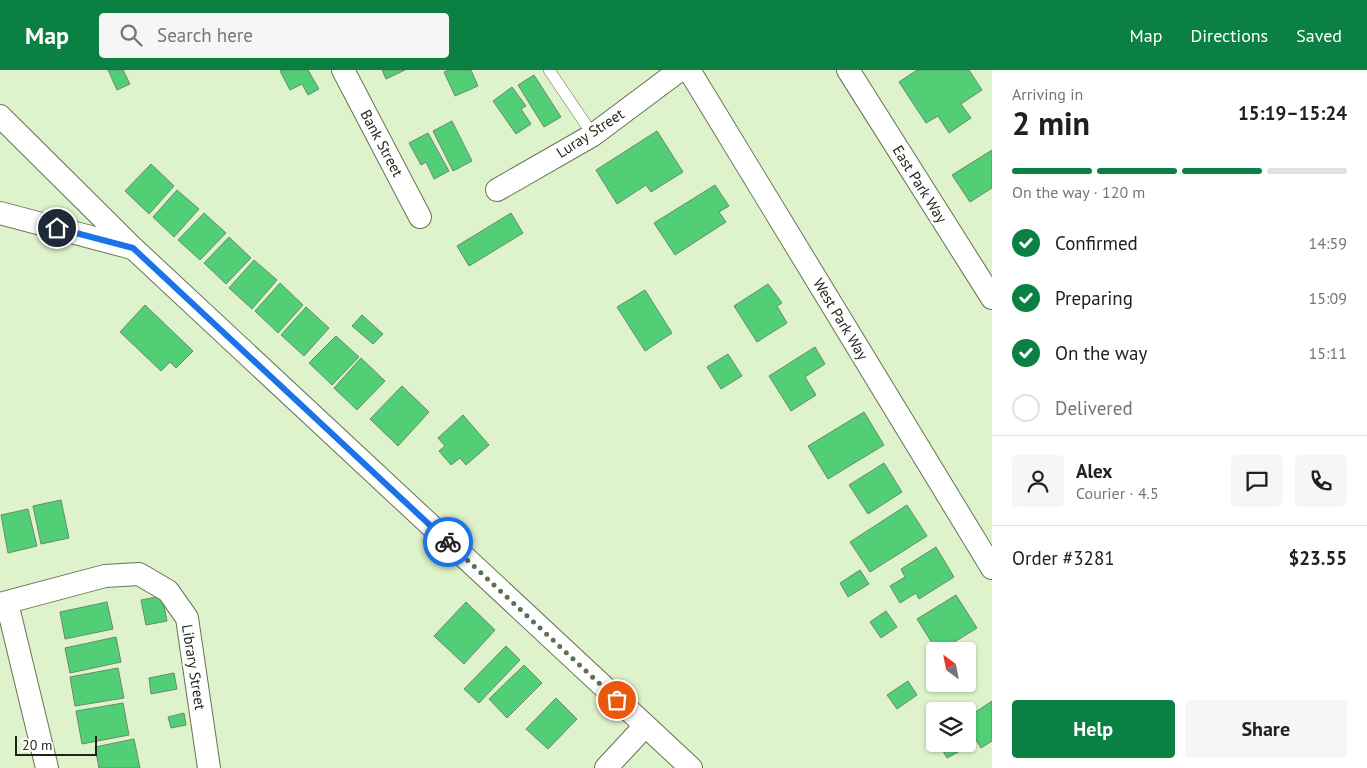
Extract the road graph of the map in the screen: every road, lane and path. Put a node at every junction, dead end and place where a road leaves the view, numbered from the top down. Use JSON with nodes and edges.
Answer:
{"nodes":[{"id":1,"x":344,"y":70,"type":"edge"},
{"id":2,"x":549,"y":70,"type":"edge"},
{"id":3,"x":680,"y":70,"type":"edge"},
{"id":4,"x":689,"y":70,"type":"edge"},
{"id":5,"x":848,"y":70,"type":"edge"},
{"id":6,"x":0,"y":116,"type":"edge"},
{"id":7,"x":592,"y":135,"type":"junction"},
{"id":8,"x":497,"y":190,"type":"dead end"},
{"id":9,"x":0,"y":213,"type":"edge"},
{"id":10,"x":420,"y":217,"type":"dead end"},
{"id":11,"x":133,"y":248,"type":"junction"},
{"id":12,"x":992,"y":298,"type":"edge"},
{"id":13,"x":992,"y":568,"type":"edge"},
{"id":14,"x":3,"y":603,"type":"edge"},
{"id":15,"x":646,"y":726,"type":"junction"},
{"id":16,"x":47,"y":768,"type":"edge"},
{"id":17,"x":209,"y":768,"type":"edge"},
{"id":18,"x":606,"y":768,"type":"edge"},
{"id":19,"x":691,"y":768,"type":"edge"}],
"edges":[{"from":1,"to":10,"type":"street","name":"Bank Street"},
{"from":2,"to":7,"type":"lane"},
{"from":3,"to":7,"type":"street","name":"Luray Street"},
{"from":4,"to":13,"type":"street","name":"West Park Way"},
{"from":5,"to":12,"type":"street","name":"East Park Way"},
{"from":6,"to":11,"type":"street"},
{"from":7,"to":8,"type":"street","name":"Luray Street"},
{"from":9,"to":11,"type":"street"},
{"from":11,"to":15,"type":"street"},
{"from":14,"to":16,"type":"street"},
{"from":14,"to":17,"type":"street","name":"Library Street"},
{"from":15,"to":18,"type":"street"},
{"from":15,"to":19,"type":"street"}]}
